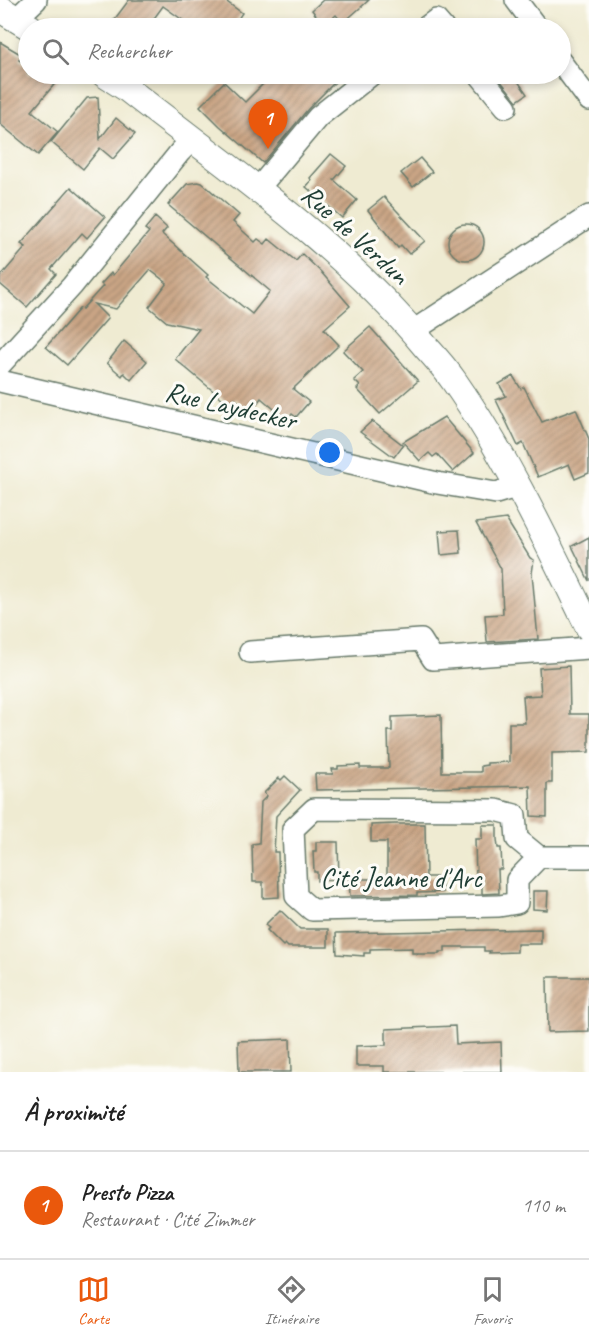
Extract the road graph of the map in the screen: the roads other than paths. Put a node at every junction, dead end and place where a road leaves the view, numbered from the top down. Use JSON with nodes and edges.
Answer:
{"nodes":[{"id":1,"x":36,"y":0,"type":"edge"},
{"id":2,"x":516,"y":0,"type":"edge"},
{"id":3,"x":530,"y":18,"type":"edge"},
{"id":4,"x":16,"y":19,"type":"edge"},
{"id":5,"x":571,"y":75,"type":"edge"},
{"id":6,"x":120,"y":84,"type":"edge"},
{"id":7,"x":359,"y":84,"type":"edge"},
{"id":8,"x":487,"y":84,"type":"edge"},
{"id":9,"x":589,"y":100,"type":"edge"},
{"id":10,"x":506,"y":107,"type":"dead end"},
{"id":11,"x":192,"y":140,"type":"junction"},
{"id":12,"x":257,"y":190,"type":"junction"},
{"id":13,"x":589,"y":216,"type":"edge"},
{"id":14,"x":413,"y":331,"type":"junction"},
{"id":15,"x":0,"y":365,"type":"edge"},
{"id":16,"x":0,"y":381,"type":"edge"},
{"id":17,"x":519,"y":486,"type":"junction"},
{"id":18,"x":589,"y":628,"type":"edge"},
{"id":19,"x":589,"y":648,"type":"edge"},
{"id":20,"x":250,"y":652,"type":"dead end"},
{"id":21,"x":539,"y":857,"type":"junction"},
{"id":22,"x":589,"y":857,"type":"edge"}],
"edges":[{"from":1,"to":4,"type":"street"},
{"from":2,"to":3,"type":"street"},
{"from":5,"to":9,"type":"street"},
{"from":6,"to":11,"type":"main road","name":"Rue de Verdun"},
{"from":7,"to":12,"type":"street"},
{"from":8,"to":10,"type":"street"},
{"from":11,"to":12,"type":"main road","name":"Rue de Verdun"},
{"from":11,"to":15,"type":"street"},
{"from":12,"to":14,"type":"main road","name":"Rue de Verdun"},
{"from":13,"to":14,"type":"street"},
{"from":14,"to":17,"type":"main road","name":"Rue de Verdun"},
{"from":16,"to":17,"type":"street","name":"Rue Laydecker"},
{"from":17,"to":18,"type":"main road","name":"Rue de Verdun"},
{"from":19,"to":20,"type":"street"},
{"from":21,"to":21,"type":"street","name":"Cité Jeanne d'Arc"},
{"from":21,"to":22,"type":"street"}]}
